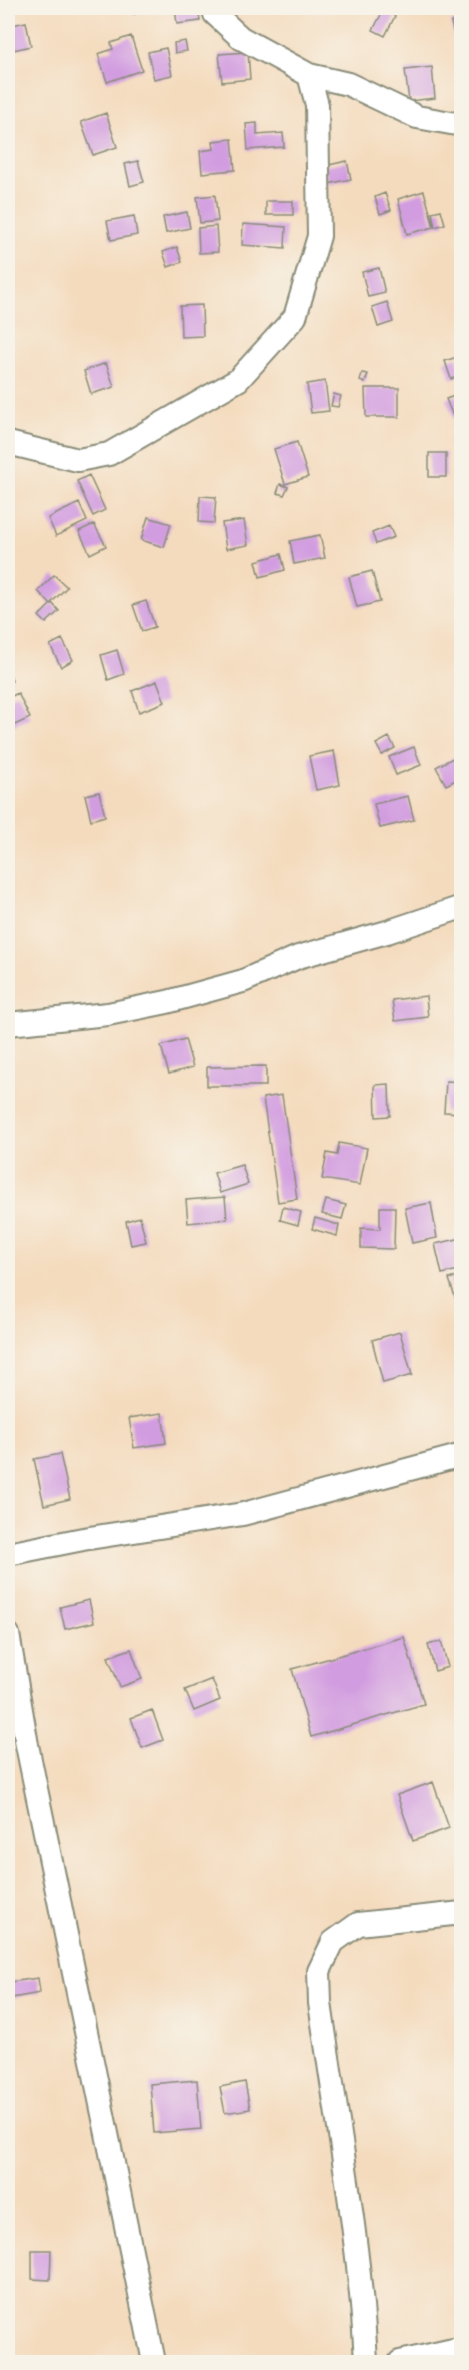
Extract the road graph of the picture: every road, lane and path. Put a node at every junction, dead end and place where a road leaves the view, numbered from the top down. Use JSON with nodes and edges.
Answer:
{"nodes":[{"id":1,"x":215,"y":14,"type":"dead end"},
{"id":2,"x":309,"y":75,"type":"junction"},
{"id":3,"x":462,"y":125,"type":"edge"},
{"id":4,"x":8,"y":443,"type":"edge"},
{"id":5,"x":462,"y":907,"type":"edge"},
{"id":6,"x":8,"y":1024,"type":"edge"},
{"id":7,"x":462,"y":1455,"type":"edge"},
{"id":8,"x":8,"y":1554,"type":"edge"},
{"id":9,"x":8,"y":1634,"type":"edge"},
{"id":10,"x":462,"y":1913,"type":"edge"},
{"id":11,"x":462,"y":2348,"type":"edge"},
{"id":12,"x":154,"y":2362,"type":"edge"},
{"id":13,"x":366,"y":2362,"type":"edge"},
{"id":14,"x":400,"y":2362,"type":"edge"}],
"edges":[{"from":1,"to":2,"type":"street"},
{"from":2,"to":3,"type":"street"},
{"from":2,"to":4,"type":"street"},
{"from":5,"to":6,"type":"street"},
{"from":7,"to":8,"type":"street"},
{"from":9,"to":12,"type":"street"},
{"from":10,"to":13,"type":"street"},
{"from":11,"to":14,"type":"street"}]}
